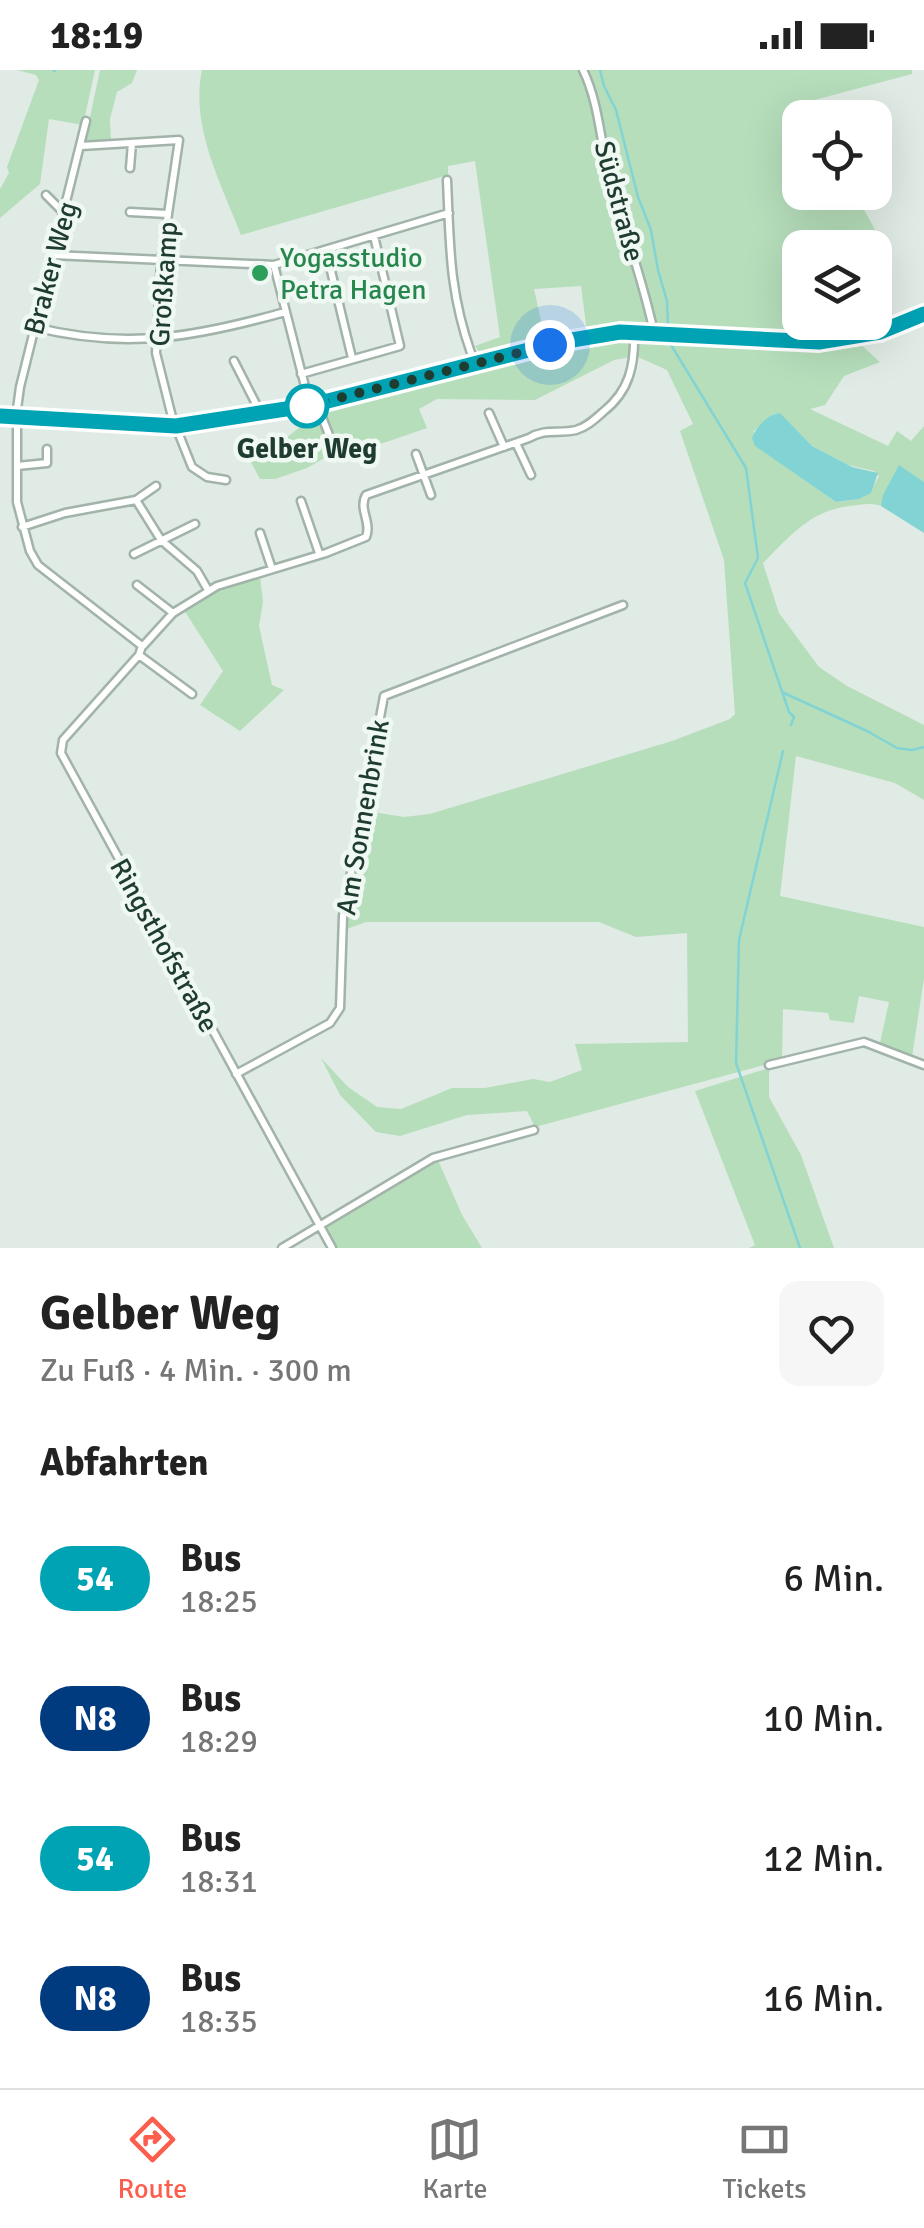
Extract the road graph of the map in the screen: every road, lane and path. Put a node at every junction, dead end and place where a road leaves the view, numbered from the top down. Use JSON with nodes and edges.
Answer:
{"nodes":[{"id":1,"x":583,"y":70,"type":"edge"},
{"id":2,"x":86,"y":121,"type":"dead end"},
{"id":3,"x":132,"y":142,"type":"junction"},
{"id":4,"x":81,"y":146,"type":"junction"},
{"id":5,"x":130,"y":168,"type":"dead end"},
{"id":6,"x":448,"y":180,"type":"dead end"},
{"id":7,"x":46,"y":195,"type":"dead end"},
{"id":8,"x":130,"y":212,"type":"dead end"},
{"id":9,"x":64,"y":213,"type":"junction"},
{"id":10,"x":449,"y":213,"type":"junction"},
{"id":11,"x":168,"y":214,"type":"junction"},
{"id":12,"x":374,"y":236,"type":"junction"},
{"id":13,"x":326,"y":250,"type":"junction"},
{"id":14,"x":53,"y":255,"type":"junction"},
{"id":15,"x":162,"y":261,"type":"junction"},
{"id":16,"x":274,"y":265,"type":"junction"},
{"id":17,"x":285,"y":312,"type":"junction"},
{"id":18,"x":924,"y":314,"type":"edge"},
{"id":19,"x":34,"y":327,"type":"junction"},
{"id":20,"x":634,"y":332,"type":"junction"},
{"id":21,"x":654,"y":333,"type":"junction"},
{"id":22,"x":155,"y":340,"type":"junction"},
{"id":23,"x":471,"y":353,"type":"dead end"},
{"id":24,"x":352,"y":358,"type":"junction"},
{"id":25,"x":234,"y":361,"type":"dead end"},
{"id":26,"x":302,"y":374,"type":"junction"},
{"id":27,"x":313,"y":405,"type":"junction"},
{"id":28,"x":489,"y":412,"type":"dead end"},
{"id":29,"x":258,"y":414,"type":"junction"},
{"id":30,"x":0,"y":416,"type":"edge"},
{"id":31,"x":17,"y":416,"type":"junction"},
{"id":32,"x":176,"y":426,"type":"junction"},
{"id":33,"x":516,"y":443,"type":"junction"},
{"id":34,"x":504,"y":447,"type":"junction"},
{"id":35,"x":47,"y":450,"type":"dead end"},
{"id":36,"x":336,"y":453,"type":"dead end"},
{"id":37,"x":416,"y":454,"type":"dead end"},
{"id":38,"x":17,"y":466,"type":"junction"},
{"id":39,"x":424,"y":474,"type":"junction"},
{"id":40,"x":531,"y":475,"type":"dead end"},
{"id":41,"x":226,"y":480,"type":"dead end"},
{"id":42,"x":156,"y":486,"type":"dead end"},
{"id":43,"x":431,"y":494,"type":"dead end"},
{"id":44,"x":136,"y":500,"type":"junction"},
{"id":45,"x":301,"y":501,"type":"dead end"},
{"id":46,"x":195,"y":524,"type":"dead end"},
{"id":47,"x":22,"y":526,"type":"junction"},
{"id":48,"x":260,"y":532,"type":"dead end"},
{"id":49,"x":161,"y":540,"type":"junction"},
{"id":50,"x":134,"y":554,"type":"dead end"},
{"id":51,"x":319,"y":554,"type":"junction"},
{"id":52,"x":272,"y":569,"type":"junction"},
{"id":53,"x":137,"y":585,"type":"dead end"},
{"id":54,"x":208,"y":590,"type":"junction"},
{"id":55,"x":623,"y":605,"type":"dead end"},
{"id":56,"x":174,"y":613,"type":"junction"},
{"id":57,"x":142,"y":646,"type":"junction"},
{"id":58,"x":139,"y":655,"type":"junction"},
{"id":59,"x":192,"y":694,"type":"dead end"},
{"id":60,"x":769,"y":1065,"type":"dead end"},
{"id":61,"x":924,"y":1065,"type":"edge"},
{"id":62,"x":236,"y":1074,"type":"junction"},
{"id":63,"x":534,"y":1130,"type":"dead end"},
{"id":64,"x":319,"y":1225,"type":"junction"},
{"id":65,"x":282,"y":1248,"type":"edge"},
{"id":66,"x":332,"y":1248,"type":"edge"}],
"edges":[{"from":1,"to":21,"type":"street","name":"Südstraße"},
{"from":2,"to":4,"type":"street","name":"Braker Weg"},
{"from":3,"to":4,"type":"street"},
{"from":3,"to":5,"type":"street"},
{"from":3,"to":11,"type":"street","name":"Großkamp"},
{"from":4,"to":9,"type":"street","name":"Braker Weg"},
{"from":6,"to":10,"type":"street"},
{"from":7,"to":9,"type":"street"},
{"from":8,"to":11,"type":"street"},
{"from":9,"to":14,"type":"street","name":"Braker Weg"},
{"from":10,"to":12,"type":"street"},
{"from":10,"to":23,"type":"street"},
{"from":11,"to":15,"type":"street","name":"Großkamp"},
{"from":12,"to":13,"type":"street"},
{"from":12,"to":24,"type":"street"},
{"from":13,"to":16,"type":"street"},
{"from":13,"to":24,"type":"street"},
{"from":14,"to":15,"type":"street"},
{"from":14,"to":19,"type":"street","name":"Braker Weg"},
{"from":15,"to":16,"type":"street"},
{"from":15,"to":22,"type":"street","name":"Großkamp"},
{"from":16,"to":17,"type":"street"},
{"from":17,"to":22,"type":"street"},
{"from":17,"to":26,"type":"street"},
{"from":18,"to":21,"type":"main road"},
{"from":19,"to":22,"type":"street"},
{"from":19,"to":31,"type":"street","name":"Braker Weg"},
{"from":20,"to":21,"type":"main road"},
{"from":20,"to":27,"type":"main road"},
{"from":20,"to":33,"type":"street"},
{"from":22,"to":32,"type":"street","name":"Großkamp"},
{"from":24,"to":26,"type":"street"},
{"from":25,"to":29,"type":"street"},
{"from":26,"to":27,"type":"street"},
{"from":27,"to":29,"type":"main road"},
{"from":27,"to":36,"type":"street"},
{"from":28,"to":34,"type":"street"},
{"from":29,"to":32,"type":"main road"},
{"from":30,"to":31,"type":"main road"},
{"from":31,"to":32,"type":"main road"},
{"from":31,"to":38,"type":"street"},
{"from":32,"to":41,"type":"street","name":"Großkamp"},
{"from":33,"to":34,"type":"street"},
{"from":33,"to":40,"type":"street"},
{"from":34,"to":39,"type":"street"},
{"from":35,"to":38,"type":"street"},
{"from":37,"to":39,"type":"street"},
{"from":38,"to":47,"type":"street"},
{"from":39,"to":43,"type":"street"},
{"from":39,"to":51,"type":"street"},
{"from":42,"to":44,"type":"street"},
{"from":44,"to":47,"type":"street"},
{"from":44,"to":49,"type":"street"},
{"from":45,"to":51,"type":"street"},
{"from":46,"to":49,"type":"street"},
{"from":47,"to":57,"type":"street"},
{"from":48,"to":52,"type":"street"},
{"from":49,"to":50,"type":"street"},
{"from":49,"to":54,"type":"street"},
{"from":51,"to":52,"type":"street"},
{"from":52,"to":54,"type":"street"},
{"from":53,"to":56,"type":"street"},
{"from":54,"to":56,"type":"street"},
{"from":55,"to":62,"type":"street","name":"Am Sonnenbrink"},
{"from":56,"to":57,"type":"street"},
{"from":57,"to":58,"type":"street","name":"Ringsthofstraße"},
{"from":58,"to":59,"type":"street"},
{"from":58,"to":62,"type":"street","name":"Ringsthofstraße"},
{"from":60,"to":61,"type":"street"},
{"from":62,"to":64,"type":"street","name":"Ringsthofstraße"},
{"from":63,"to":64,"type":"street"},
{"from":64,"to":65,"type":"street"},
{"from":64,"to":66,"type":"street","name":"Ringsthofstraße"}]}
